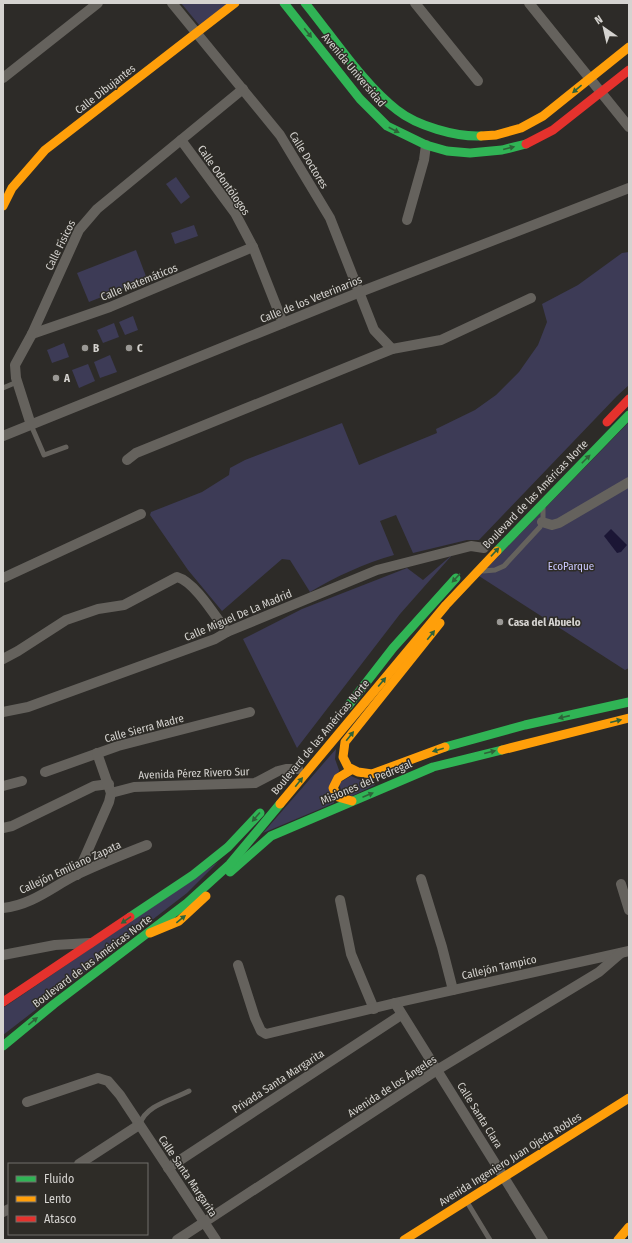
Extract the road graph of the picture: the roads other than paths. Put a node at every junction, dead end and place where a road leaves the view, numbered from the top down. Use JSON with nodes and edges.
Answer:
{"nodes":[{"id":1,"x":98,"y":3,"type":"edge"},
{"id":2,"x":172,"y":3,"type":"edge"},
{"id":3,"x":235,"y":3,"type":"edge"},
{"id":4,"x":284,"y":3,"type":"edge"},
{"id":5,"x":305,"y":3,"type":"edge"},
{"id":6,"x":415,"y":3,"type":"edge"},
{"id":7,"x":529,"y":3,"type":"edge"},
{"id":8,"x":196,"y":33,"type":"junction"},
{"id":9,"x":629,"y":47,"type":"edge"},
{"id":10,"x":629,"y":70,"type":"edge"},
{"id":11,"x":3,"y":78,"type":"edge"},
{"id":12,"x":590,"y":78,"type":"junction"},
{"id":13,"x":478,"y":81,"type":"dead end"},
{"id":14,"x":243,"y":89,"type":"junction"},
{"id":15,"x":601,"y":92,"type":"junction"},
{"id":16,"x":629,"y":127,"type":"edge"},
{"id":17,"x":181,"y":140,"type":"junction"},
{"id":18,"x":426,"y":146,"type":"junction"},
{"id":19,"x":629,"y":188,"type":"edge"},
{"id":20,"x":3,"y":206,"type":"edge"},
{"id":21,"x":407,"y":220,"type":"dead end"},
{"id":22,"x":253,"y":247,"type":"junction"},
{"id":23,"x":360,"y":292,"type":"junction"},
{"id":24,"x":531,"y":298,"type":"dead end"},
{"id":25,"x":283,"y":323,"type":"junction"},
{"id":26,"x":32,"y":334,"type":"junction"},
{"id":27,"x":392,"y":349,"type":"junction"},
{"id":28,"x":17,"y":382,"type":"junction"},
{"id":29,"x":3,"y":388,"type":"edge"},
{"id":30,"x":629,"y":399,"type":"edge"},
{"id":31,"x":629,"y":415,"type":"edge"},
{"id":32,"x":31,"y":425,"type":"junction"},
{"id":33,"x":600,"y":429,"type":"dead end"},
{"id":34,"x":3,"y":436,"type":"edge"},
{"id":35,"x":66,"y":447,"type":"dead end"},
{"id":36,"x":127,"y":460,"type":"dead end"},
{"id":37,"x":629,"y":482,"type":"edge"},
{"id":38,"x":543,"y":502,"type":"junction"},
{"id":39,"x":140,"y":514,"type":"dead end"},
{"id":40,"x":542,"y":522,"type":"junction"},
{"id":41,"x":484,"y":548,"type":"dead end"},
{"id":42,"x":463,"y":571,"type":"dead end"},
{"id":43,"x":476,"y":572,"type":"junction"},
{"id":44,"x":3,"y":578,"type":"edge"},
{"id":45,"x":446,"y":605,"type":"junction"},
{"id":46,"x":226,"y":632,"type":"junction"},
{"id":47,"x":3,"y":659,"type":"edge"},
{"id":48,"x":629,"y":702,"type":"edge"},
{"id":49,"x":3,"y":712,"type":"edge"},
{"id":50,"x":250,"y":712,"type":"dead end"},
{"id":51,"x":341,"y":715,"type":"dead end"},
{"id":52,"x":629,"y":718,"type":"edge"},
{"id":53,"x":525,"y":725,"type":"junction"},
{"id":54,"x":322,"y":739,"type":"dead end"},
{"id":55,"x":529,"y":743,"type":"junction"},
{"id":56,"x":97,"y":754,"type":"junction"},
{"id":57,"x":298,"y":769,"type":"junction"},
{"id":58,"x":351,"y":770,"type":"junction"},
{"id":59,"x":45,"y":772,"type":"dead end"},
{"id":60,"x":22,"y":781,"type":"dead end"},
{"id":61,"x":3,"y":786,"type":"edge"},
{"id":62,"x":110,"y":789,"type":"junction"},
{"id":63,"x":352,"y":801,"type":"junction"},
{"id":64,"x":3,"y":828,"type":"edge"},
{"id":65,"x":147,"y":844,"type":"dead end"},
{"id":66,"x":77,"y":875,"type":"junction"},
{"id":67,"x":421,"y":879,"type":"dead end"},
{"id":68,"x":622,"y":884,"type":"dead end"},
{"id":69,"x":340,"y":900,"type":"dead end"},
{"id":70,"x":3,"y":908,"type":"edge"},
{"id":71,"x":629,"y":910,"type":"edge"},
{"id":72,"x":146,"y":935,"type":"junction"},
{"id":73,"x":92,"y":942,"type":"junction"},
{"id":74,"x":625,"y":952,"type":"edge"},
{"id":75,"x":3,"y":955,"type":"edge"},
{"id":76,"x":238,"y":965,"type":"dead end"},
{"id":77,"x":452,"y":990,"type":"junction"},
{"id":78,"x":3,"y":1002,"type":"edge"},
{"id":79,"x":395,"y":1003,"type":"junction"},
{"id":80,"x":374,"y":1009,"type":"junction"},
{"id":81,"x":402,"y":1015,"type":"junction"},
{"id":82,"x":3,"y":1046,"type":"edge"},
{"id":83,"x":438,"y":1070,"type":"junction"},
{"id":84,"x":189,"y":1092,"type":"dead end"},
{"id":85,"x":629,"y":1098,"type":"edge"},
{"id":86,"x":27,"y":1102,"type":"dead end"},
{"id":87,"x":140,"y":1125,"type":"junction"},
{"id":88,"x":80,"y":1163,"type":"edge"},
{"id":89,"x":168,"y":1168,"type":"junction"},
{"id":90,"x":504,"y":1177,"type":"junction"},
{"id":91,"x":466,"y":1202,"type":"junction"},
{"id":92,"x":205,"y":1222,"type":"junction"},
{"id":93,"x":629,"y":1228,"type":"edge"},
{"id":94,"x":177,"y":1240,"type":"edge"},
{"id":95,"x":216,"y":1240,"type":"edge"},
{"id":96,"x":404,"y":1240,"type":"edge"},
{"id":97,"x":490,"y":1240,"type":"edge"},
{"id":98,"x":544,"y":1240,"type":"edge"},
{"id":99,"x":618,"y":1240,"type":"edge"}],
"edges":[{"from":1,"to":11,"type":"street"},
{"from":2,"to":8,"type":"street","name":"Calle Doctores"},
{"from":3,"to":8,"type":"street","name":"Calle Dibujantes"},
{"from":4,"to":18,"type":"street","name":"Avenida Universidad","one_way":true},
{"from":12,"to":5,"type":"street","name":"Avenida Universidad","one_way":true},
{"from":6,"to":13,"type":"street"},
{"from":7,"to":12,"type":"street"},
{"from":8,"to":14,"type":"street","name":"Calle Doctores"},
{"from":8,"to":20,"type":"street","name":"Calle Dibujantes"},
{"from":9,"to":12,"type":"street","name":"Avenida Universidad"},
{"from":10,"to":15,"type":"street","name":"Avenida Universidad"},
{"from":12,"to":15,"type":"street"},
{"from":14,"to":17,"type":"street","name":"Calle Físicos"},
{"from":14,"to":23,"type":"street","name":"Calle Doctores"},
{"from":15,"to":16,"type":"street"},
{"from":18,"to":15,"type":"street","name":"Avenida Universidad","one_way":true},
{"from":17,"to":22,"type":"street","name":"Calle Odontólogos"},
{"from":17,"to":26,"type":"street","name":"Calle Físicos"},
{"from":18,"to":21,"type":"street"},
{"from":19,"to":23,"type":"street","name":"Calle de los Veterinarios"},
{"from":22,"to":25,"type":"street","name":"Calle Odontólogos"},
{"from":22,"to":26,"type":"street","name":"Calle Matemáticos"},
{"from":23,"to":25,"type":"street","name":"Calle de los Veterinarios"},
{"from":23,"to":27,"type":"street","name":"Calle Doctores"},
{"from":24,"to":27,"type":"street"},
{"from":25,"to":32,"type":"street","name":"Calle de los Veterinarios"},
{"from":26,"to":28,"type":"street","name":"Calle Físicos"},
{"from":27,"to":36,"type":"street"},
{"from":28,"to":29,"type":"lane"},
{"from":28,"to":32,"type":"street","name":"Calle Físicos"},
{"from":30,"to":33,"type":"street"},
{"from":38,"to":31,"type":"street","name":"Boulevard de las Américas Norte","one_way":true},
{"from":32,"to":34,"type":"street","name":"Calle de los Veterinarios"},
{"from":32,"to":35,"type":"lane"},
{"from":37,"to":40,"type":"street"},
{"from":38,"to":40,"type":"lane"},
{"from":43,"to":38,"type":"street","name":"Boulevard de las Américas Norte","one_way":true},
{"from":39,"to":44,"type":"street"},
{"from":40,"to":43,"type":"lane"},
{"from":41,"to":46,"type":"street","name":"Calle Miguel De La Madrid"},
{"from":42,"to":51,"type":"street","name":"Boulevard de las Américas Norte","one_way":true},
{"from":43,"to":45,"type":"street","name":"Boulevard de las Américas Norte"},
{"from":58,"to":45,"type":"street","name":"Misiones del Pedregal","one_way":true},
{"from":72,"to":45,"type":"street","name":"Boulevard de las Américas Norte","one_way":true},
{"from":46,"to":47,"type":"street"},
{"from":46,"to":49,"type":"street","name":"Calle Miguel De La Madrid"},
{"from":48,"to":53,"type":"street","name":"Misiones del Pedregal","one_way":true},
{"from":50,"to":56,"type":"street","name":"Calle Sierra Madre"},
{"from":55,"to":52,"type":"street","name":"Misiones del Pedregal","one_way":true},
{"from":53,"to":55,"type":"street"},
{"from":53,"to":58,"type":"street","name":"Misiones del Pedregal","one_way":true},
{"from":54,"to":57,"type":"street","name":"Boulevard de las Américas Norte"},
{"from":63,"to":55,"type":"street","name":"Misiones del Pedregal","one_way":true},
{"from":56,"to":59,"type":"street","name":"Calle Sierra Madre"},
{"from":56,"to":62,"type":"street"},
{"from":57,"to":62,"type":"street","name":"Avenida Pérez Rivero Sur"},
{"from":57,"to":73,"type":"street","name":"Boulevard de las Américas Norte","one_way":true},
{"from":58,"to":63,"type":"street"},
{"from":60,"to":61,"type":"street"},
{"from":62,"to":64,"type":"street","name":"Avenida Pérez Rivero Sur"},
{"from":62,"to":66,"type":"street"},
{"from":72,"to":63,"type":"street","name":"Misiones del Pedregal","one_way":true},
{"from":65,"to":66,"type":"street","name":"Callejón Emiliano Zapata"},
{"from":66,"to":70,"type":"street","name":"Callejón Emiliano Zapata"},
{"from":67,"to":77,"type":"street"},
{"from":68,"to":71,"type":"street"},
{"from":69,"to":80,"type":"street"},
{"from":82,"to":72,"type":"street","name":"Boulevard de las Américas Norte","one_way":true},
{"from":73,"to":75,"type":"street"},
{"from":73,"to":78,"type":"street","name":"Boulevard de las Américas Norte"},
{"from":74,"to":77,"type":"street","name":"Callejón Tampico"},
{"from":74,"to":83,"type":"street","name":"Avenida de los Ángeles"},
{"from":76,"to":80,"type":"street","name":"Callejón Tampico"},
{"from":77,"to":79,"type":"street","name":"Callejón Tampico"},
{"from":79,"to":80,"type":"street","name":"Callejón Tampico"},
{"from":79,"to":81,"type":"street","name":"Calle Santa Clara"},
{"from":81,"to":83,"type":"street","name":"Calle Santa Clara"},
{"from":81,"to":89,"type":"street","name":"Privada Santa Margarita"},
{"from":83,"to":90,"type":"street","name":"Calle Santa Clara"},
{"from":83,"to":92,"type":"street","name":"Avenida de los Ángeles"},
{"from":84,"to":87,"type":"lane"},
{"from":85,"to":90,"type":"street","name":"Avenida Ingeniero Juan Ojeda Robles"},
{"from":86,"to":87,"type":"street"},
{"from":87,"to":88,"type":"street"},
{"from":87,"to":89,"type":"street","name":"Calle Santa Margarita"},
{"from":89,"to":92,"type":"street","name":"Calle Santa Margarita"},
{"from":90,"to":91,"type":"street","name":"Avenida Ingeniero Juan Ojeda Robles"},
{"from":90,"to":98,"type":"street","name":"Calle Santa Clara"},
{"from":91,"to":96,"type":"street","name":"Avenida Ingeniero Juan Ojeda Robles"},
{"from":91,"to":97,"type":"lane"},
{"from":92,"to":94,"type":"street","name":"Avenida de los Ángeles"},
{"from":92,"to":95,"type":"street","name":"Calle Santa Margarita"},
{"from":93,"to":99,"type":"street"}]}
